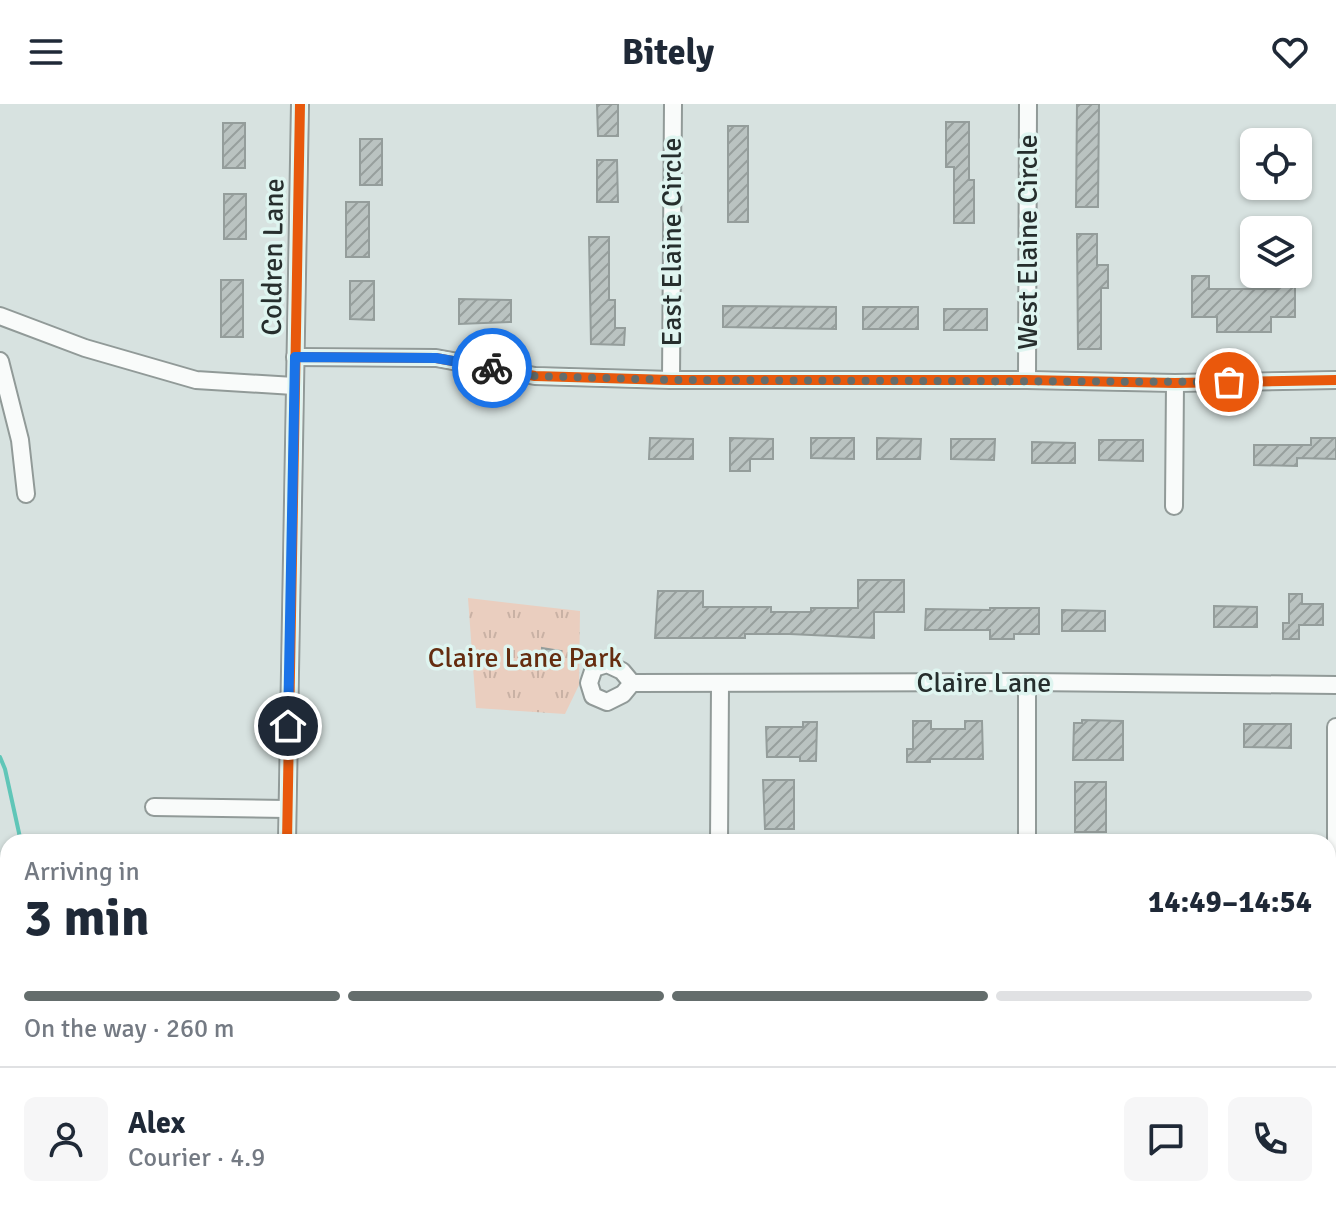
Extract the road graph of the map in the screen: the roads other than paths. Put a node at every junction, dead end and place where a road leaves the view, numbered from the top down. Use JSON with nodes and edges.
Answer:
{"nodes":[{"id":1,"x":300,"y":104,"type":"edge"},
{"id":2,"x":673,"y":104,"type":"edge"},
{"id":3,"x":1028,"y":104,"type":"edge"},
{"id":4,"x":0,"y":316,"type":"edge"},
{"id":5,"x":295,"y":357,"type":"junction"},
{"id":6,"x":0,"y":361,"type":"edge"},
{"id":7,"x":671,"y":380,"type":"junction"},
{"id":8,"x":1027,"y":380,"type":"junction"},
{"id":9,"x":1336,"y":380,"type":"edge"},
{"id":10,"x":1175,"y":383,"type":"junction"},
{"id":11,"x":294,"y":386,"type":"junction"},
{"id":12,"x":26,"y":494,"type":"dead end"},
{"id":13,"x":1174,"y":506,"type":"dead end"},
{"id":14,"x":1027,"y":682,"type":"junction"},
{"id":15,"x":632,"y":683,"type":"dead end"},
{"id":16,"x":720,"y":685,"type":"junction"},
{"id":17,"x":1336,"y":685,"type":"edge"},
{"id":18,"x":1336,"y":727,"type":"edge"},
{"id":19,"x":154,"y":807,"type":"dead end"},
{"id":20,"x":286,"y":809,"type":"junction"},
{"id":21,"x":287,"y":834,"type":"edge"},
{"id":22,"x":719,"y":834,"type":"edge"},
{"id":23,"x":1027,"y":834,"type":"edge"},
{"id":24,"x":1336,"y":1007,"type":"edge"},
{"id":25,"x":1336,"y":1172,"type":"edge"}],
"edges":[{"from":1,"to":5,"type":"street","name":"Coldren Lane"},
{"from":2,"to":7,"type":"street","name":"East Elaine Circle"},
{"from":3,"to":8,"type":"street","name":"West Elaine Circle"},
{"from":4,"to":11,"type":"street"},
{"from":5,"to":7,"type":"street"},
{"from":5,"to":11,"type":"street","name":"Coldren Lane"},
{"from":6,"to":12,"type":"street"},
{"from":7,"to":8,"type":"street"},
{"from":8,"to":10,"type":"street"},
{"from":9,"to":10,"type":"street"},
{"from":10,"to":13,"type":"street"},
{"from":11,"to":20,"type":"street","name":"Coldren Lane"},
{"from":14,"to":16,"type":"street","name":"Claire Lane"},
{"from":14,"to":17,"type":"street","name":"Claire Lane"},
{"from":14,"to":23,"type":"street"},
{"from":15,"to":16,"type":"street","name":"Claire Lane"},
{"from":16,"to":22,"type":"street"},
{"from":18,"to":24,"type":"street"},
{"from":19,"to":20,"type":"street"},
{"from":20,"to":21,"type":"street","name":"Coldren Lane"},
{"from":24,"to":25,"type":"street"}]}
